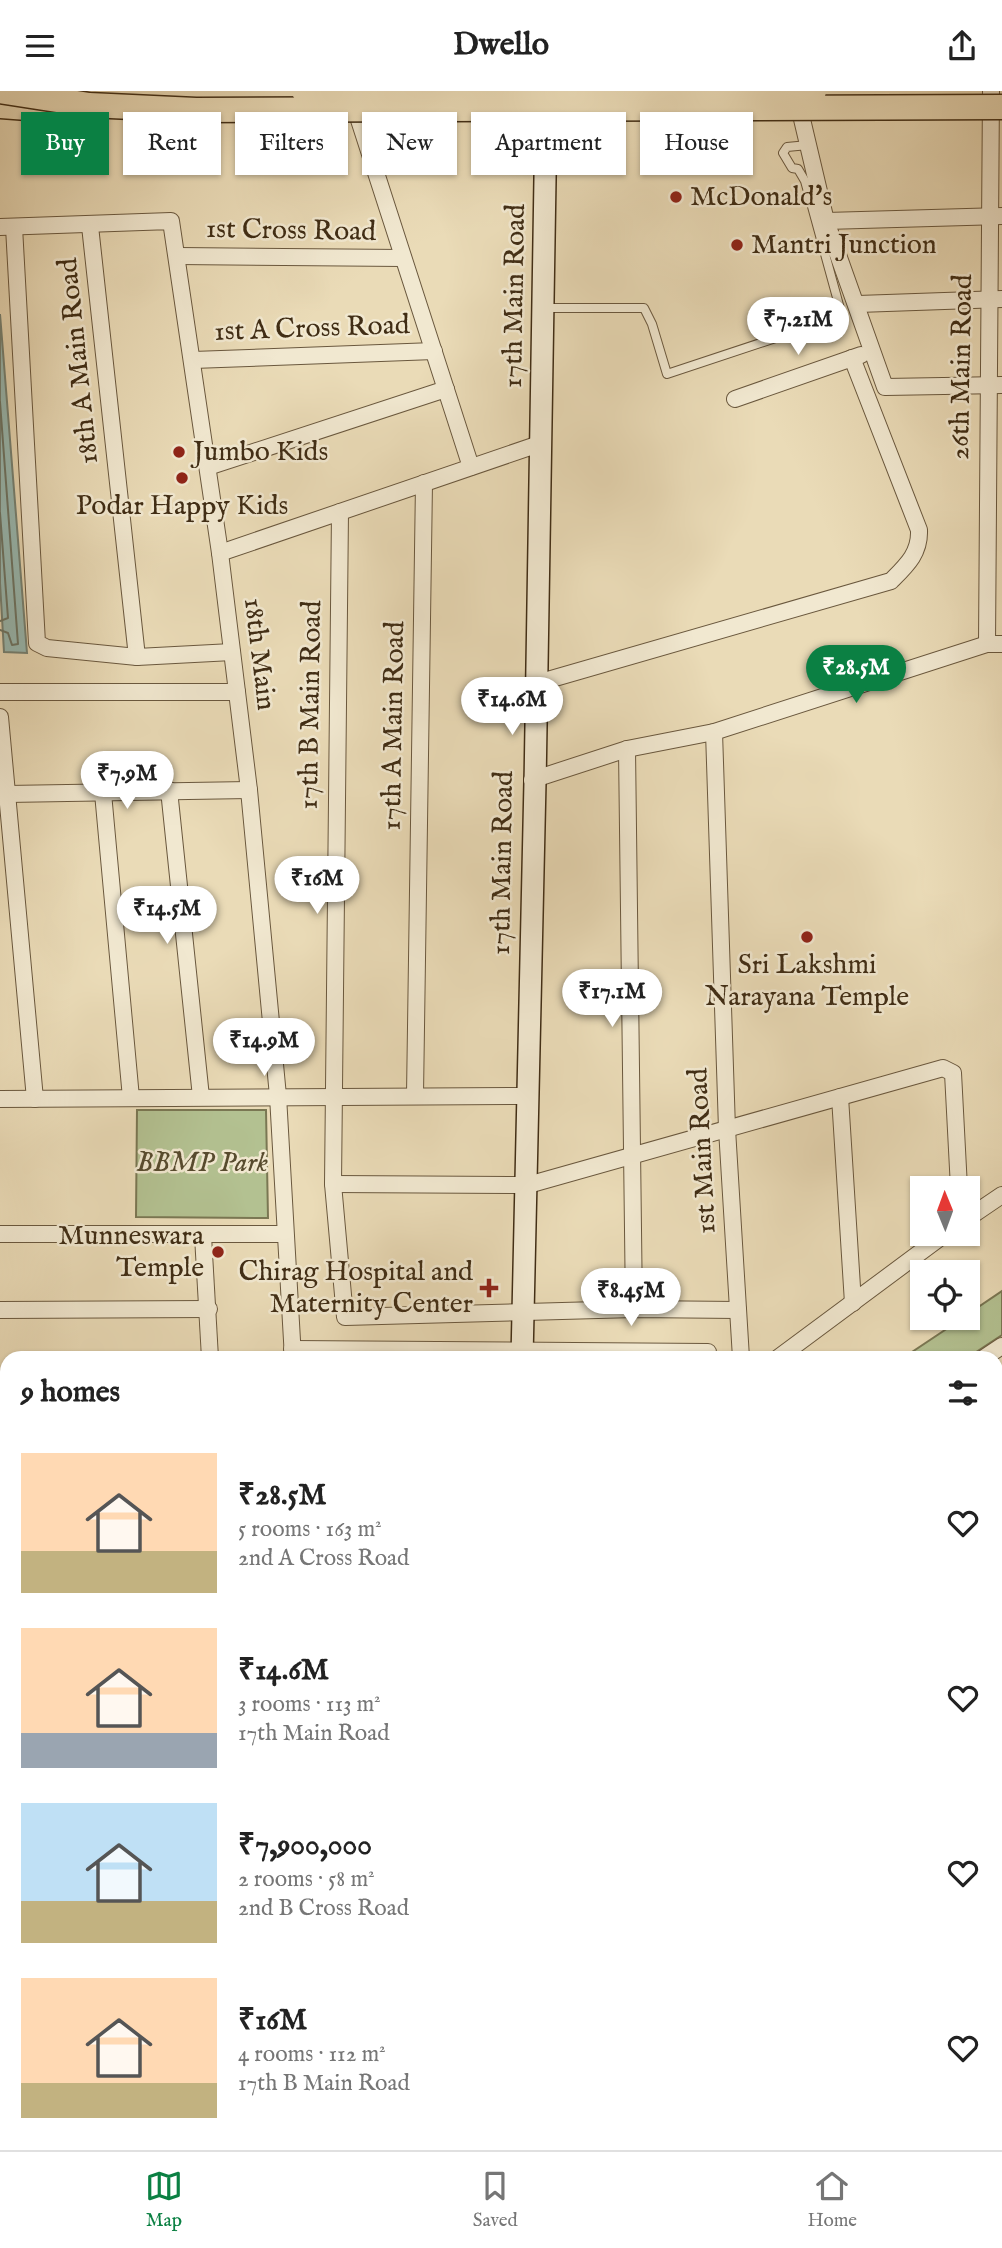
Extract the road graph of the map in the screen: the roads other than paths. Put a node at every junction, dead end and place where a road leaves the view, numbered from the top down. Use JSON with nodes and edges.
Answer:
{"nodes":[{"id":1,"x":0,"y":91,"type":"edge"},
{"id":2,"x":304,"y":91,"type":"edge"},
{"id":3,"x":801,"y":103,"type":"edge"},
{"id":4,"x":998,"y":103,"type":"edge"},
{"id":5,"x":0,"y":106,"type":"edge"},
{"id":6,"x":626,"y":113,"type":"edge"},
{"id":7,"x":471,"y":119,"type":"edge"},
{"id":8,"x":359,"y":120,"type":"junction"},
{"id":9,"x":808,"y":145,"type":"junction"},
{"id":10,"x":545,"y":175,"type":"edge"},
{"id":11,"x":996,"y":216,"type":"edge"},
{"id":12,"x":826,"y":221,"type":"junction"},
{"id":13,"x":90,"y":226,"type":"junction"},
{"id":14,"x":7,"y":227,"type":"edge"},
{"id":15,"x":178,"y":256,"type":"junction"},
{"id":16,"x":403,"y":258,"type":"junction"},
{"id":17,"x":996,"y":299,"type":"edge"},
{"id":18,"x":859,"y":307,"type":"junction"},
{"id":19,"x":543,"y":308,"type":"junction"},
{"id":20,"x":842,"y":316,"type":"junction"},
{"id":21,"x":873,"y":350,"type":"junction"},
{"id":22,"x":434,"y":351,"type":"junction"},
{"id":23,"x":852,"y":358,"type":"junction"},
{"id":24,"x":193,"y":360,"type":"junction"},
{"id":25,"x":995,"y":385,"type":"edge"},
{"id":26,"x":446,"y":389,"type":"junction"},
{"id":27,"x":735,"y":399,"type":"dead end"},
{"id":28,"x":539,"y":444,"type":"junction"},
{"id":29,"x":208,"y":467,"type":"junction"},
{"id":30,"x":471,"y":467,"type":"junction"},
{"id":31,"x":995,"y":475,"type":"edge"},
{"id":32,"x":424,"y":483,"type":"junction"},
{"id":33,"x":340,"y":512,"type":"junction"},
{"id":34,"x":220,"y":554,"type":"junction"},
{"id":35,"x":994,"y":563,"type":"edge"},
{"id":36,"x":995,"y":644,"type":"edge"},
{"id":37,"x":232,"y":652,"type":"junction"},
{"id":38,"x":137,"y":657,"type":"junction"},
{"id":39,"x":534,"y":684,"type":"junction"},
{"id":40,"x":0,"y":692,"type":"edge"},
{"id":41,"x":237,"y":692,"type":"junction"},
{"id":42,"x":0,"y":717,"type":"edge"},
{"id":43,"x":713,"y":732,"type":"junction"},
{"id":44,"x":626,"y":749,"type":"junction"},
{"id":45,"x":533,"y":780,"type":"junction"},
{"id":46,"x":169,"y":790,"type":"junction"},
{"id":47,"x":249,"y":790,"type":"junction"},
{"id":48,"x":103,"y":793,"type":"junction"},
{"id":49,"x":7,"y":794,"type":"junction"},
{"id":50,"x":415,"y":1095,"type":"junction"},
{"id":51,"x":278,"y":1096,"type":"junction"},
{"id":52,"x":333,"y":1096,"type":"junction"},
{"id":53,"x":527,"y":1096,"type":"junction"},
{"id":54,"x":201,"y":1097,"type":"junction"},
{"id":55,"x":840,"y":1097,"type":"junction"},
{"id":56,"x":131,"y":1098,"type":"junction"},
{"id":57,"x":0,"y":1099,"type":"edge"},
{"id":58,"x":35,"y":1100,"type":"junction"},
{"id":59,"x":727,"y":1129,"type":"junction"},
{"id":60,"x":633,"y":1156,"type":"junction"},
{"id":61,"x":958,"y":1176,"type":"edge"},
{"id":62,"x":333,"y":1184,"type":"junction"},
{"id":63,"x":528,"y":1185,"type":"junction"},
{"id":64,"x":999,"y":1203,"type":"edge"},
{"id":65,"x":980,"y":1212,"type":"edge"},
{"id":66,"x":0,"y":1234,"type":"edge"},
{"id":67,"x":285,"y":1234,"type":"junction"},
{"id":68,"x":203,"y":1236,"type":"junction"},
{"id":69,"x":929,"y":1246,"type":"edge"},
{"id":70,"x":853,"y":1303,"type":"junction"},
{"id":71,"x":209,"y":1309,"type":"junction"},
{"id":72,"x":634,"y":1309,"type":"junction"},
{"id":73,"x":0,"y":1310,"type":"edge"},
{"id":74,"x":738,"y":1310,"type":"junction"},
{"id":75,"x":524,"y":1311,"type":"junction"},
{"id":76,"x":210,"y":1351,"type":"edge"},
{"id":77,"x":293,"y":1351,"type":"edge"},
{"id":78,"x":522,"y":1351,"type":"edge"},
{"id":79,"x":741,"y":1351,"type":"edge"},
{"id":80,"x":788,"y":1351,"type":"edge"}],
"edges":[{"from":1,"to":4,"type":"main road","bridge":true},
{"from":2,"to":4,"type":"main road","bridge":true},
{"from":3,"to":4,"type":"main road"},
{"from":3,"to":6,"type":"main road"},
{"from":3,"to":9,"type":"street"},
{"from":4,"to":11,"type":"street","name":"26th Main Road"},
{"from":5,"to":8,"type":"main road"},
{"from":7,"to":8,"type":"main road"},
{"from":8,"to":16,"type":"street"},
{"from":9,"to":12,"type":"street"},
{"from":9,"to":20,"type":"lane"},
{"from":10,"to":19,"type":"street","name":"17th Main Road"},
{"from":11,"to":12,"type":"street"},
{"from":11,"to":17,"type":"street","name":"26th Main Road"},
{"from":12,"to":18,"type":"street"},
{"from":13,"to":14,"type":"street"},
{"from":13,"to":15,"type":"street","name":"18th Main"},
{"from":13,"to":38,"type":"street","name":"18th A Main Road"},
{"from":14,"to":38,"type":"street"},
{"from":15,"to":16,"type":"street","name":"1st Cross Road"},
{"from":15,"to":24,"type":"street","name":"18th Main"},
{"from":16,"to":22,"type":"street"},
{"from":17,"to":18,"type":"street"},
{"from":17,"to":25,"type":"street","name":"26th Main Road"},
{"from":18,"to":20,"type":"lane"},
{"from":18,"to":21,"type":"street"},
{"from":19,"to":20,"type":"lane"},
{"from":19,"to":28,"type":"street","name":"17th Main Road"},
{"from":21,"to":23,"type":"street"},
{"from":21,"to":25,"type":"street"},
{"from":22,"to":24,"type":"street","name":"1st A Cross Road"},
{"from":22,"to":26,"type":"street"},
{"from":23,"to":27,"type":"street"},
{"from":23,"to":39,"type":"street"},
{"from":24,"to":29,"type":"street","name":"18th Main"},
{"from":25,"to":31,"type":"street","name":"26th Main Road"},
{"from":26,"to":29,"type":"street"},
{"from":26,"to":30,"type":"street"},
{"from":28,"to":30,"type":"street"},
{"from":28,"to":39,"type":"street","name":"17th Main Road"},
{"from":29,"to":34,"type":"street","name":"18th Main"},
{"from":30,"to":32,"type":"street"},
{"from":31,"to":35,"type":"street","name":"26th Main Road"},
{"from":32,"to":33,"type":"street"},
{"from":32,"to":50,"type":"street","name":"17th A Main Road"},
{"from":33,"to":34,"type":"street"},
{"from":33,"to":52,"type":"street","name":"17th B Main Road"},
{"from":34,"to":37,"type":"street","name":"18th Main"},
{"from":35,"to":36,"type":"street","name":"26th Main Road"},
{"from":36,"to":43,"type":"street"},
{"from":37,"to":38,"type":"street"},
{"from":37,"to":41,"type":"street","name":"18th Main"},
{"from":39,"to":45,"type":"street","name":"17th Main Road"},
{"from":40,"to":41,"type":"street"},
{"from":41,"to":47,"type":"street","name":"18th Main"},
{"from":42,"to":49,"type":"street"},
{"from":43,"to":44,"type":"street"},
{"from":43,"to":59,"type":"street","name":"1st Main Road"},
{"from":44,"to":45,"type":"street"},
{"from":44,"to":60,"type":"street"},
{"from":45,"to":53,"type":"street","name":"17th Main Road"},
{"from":46,"to":47,"type":"street"},
{"from":46,"to":48,"type":"street"},
{"from":46,"to":54,"type":"street"},
{"from":47,"to":51,"type":"street","name":"18th Main"},
{"from":48,"to":49,"type":"street"},
{"from":48,"to":56,"type":"street"},
{"from":49,"to":58,"type":"street"},
{"from":50,"to":52,"type":"street"},
{"from":50,"to":53,"type":"street"},
{"from":51,"to":52,"type":"street"},
{"from":51,"to":54,"type":"street"},
{"from":51,"to":67,"type":"street","name":"18th Main"},
{"from":52,"to":62,"type":"street","name":"17th B Main Road"},
{"from":53,"to":63,"type":"street","name":"17th Main Road"},
{"from":54,"to":56,"type":"street"},
{"from":55,"to":59,"type":"street"},
{"from":55,"to":61,"type":"street"},
{"from":55,"to":70,"type":"street"},
{"from":56,"to":58,"type":"street"},
{"from":57,"to":58,"type":"street"},
{"from":59,"to":60,"type":"street"},
{"from":59,"to":74,"type":"street","name":"1st Main Road"},
{"from":60,"to":63,"type":"street"},
{"from":60,"to":72,"type":"street"},
{"from":62,"to":63,"type":"street"},
{"from":62,"to":75,"type":"street","name":"17th B Main Road"},
{"from":63,"to":75,"type":"street","name":"17th Main Road"},
{"from":64,"to":65,"type":"street"},
{"from":66,"to":68,"type":"street"},
{"from":67,"to":68,"type":"street"},
{"from":67,"to":77,"type":"street","name":"18th Main"},
{"from":68,"to":71,"type":"street"},
{"from":69,"to":70,"type":"street"},
{"from":70,"to":80,"type":"street"},
{"from":71,"to":73,"type":"street"},
{"from":71,"to":76,"type":"street"},
{"from":72,"to":74,"type":"street"},
{"from":72,"to":75,"type":"street"},
{"from":74,"to":79,"type":"street","name":"1st Main Road"},
{"from":75,"to":78,"type":"street","name":"17th Main Road"}]}
